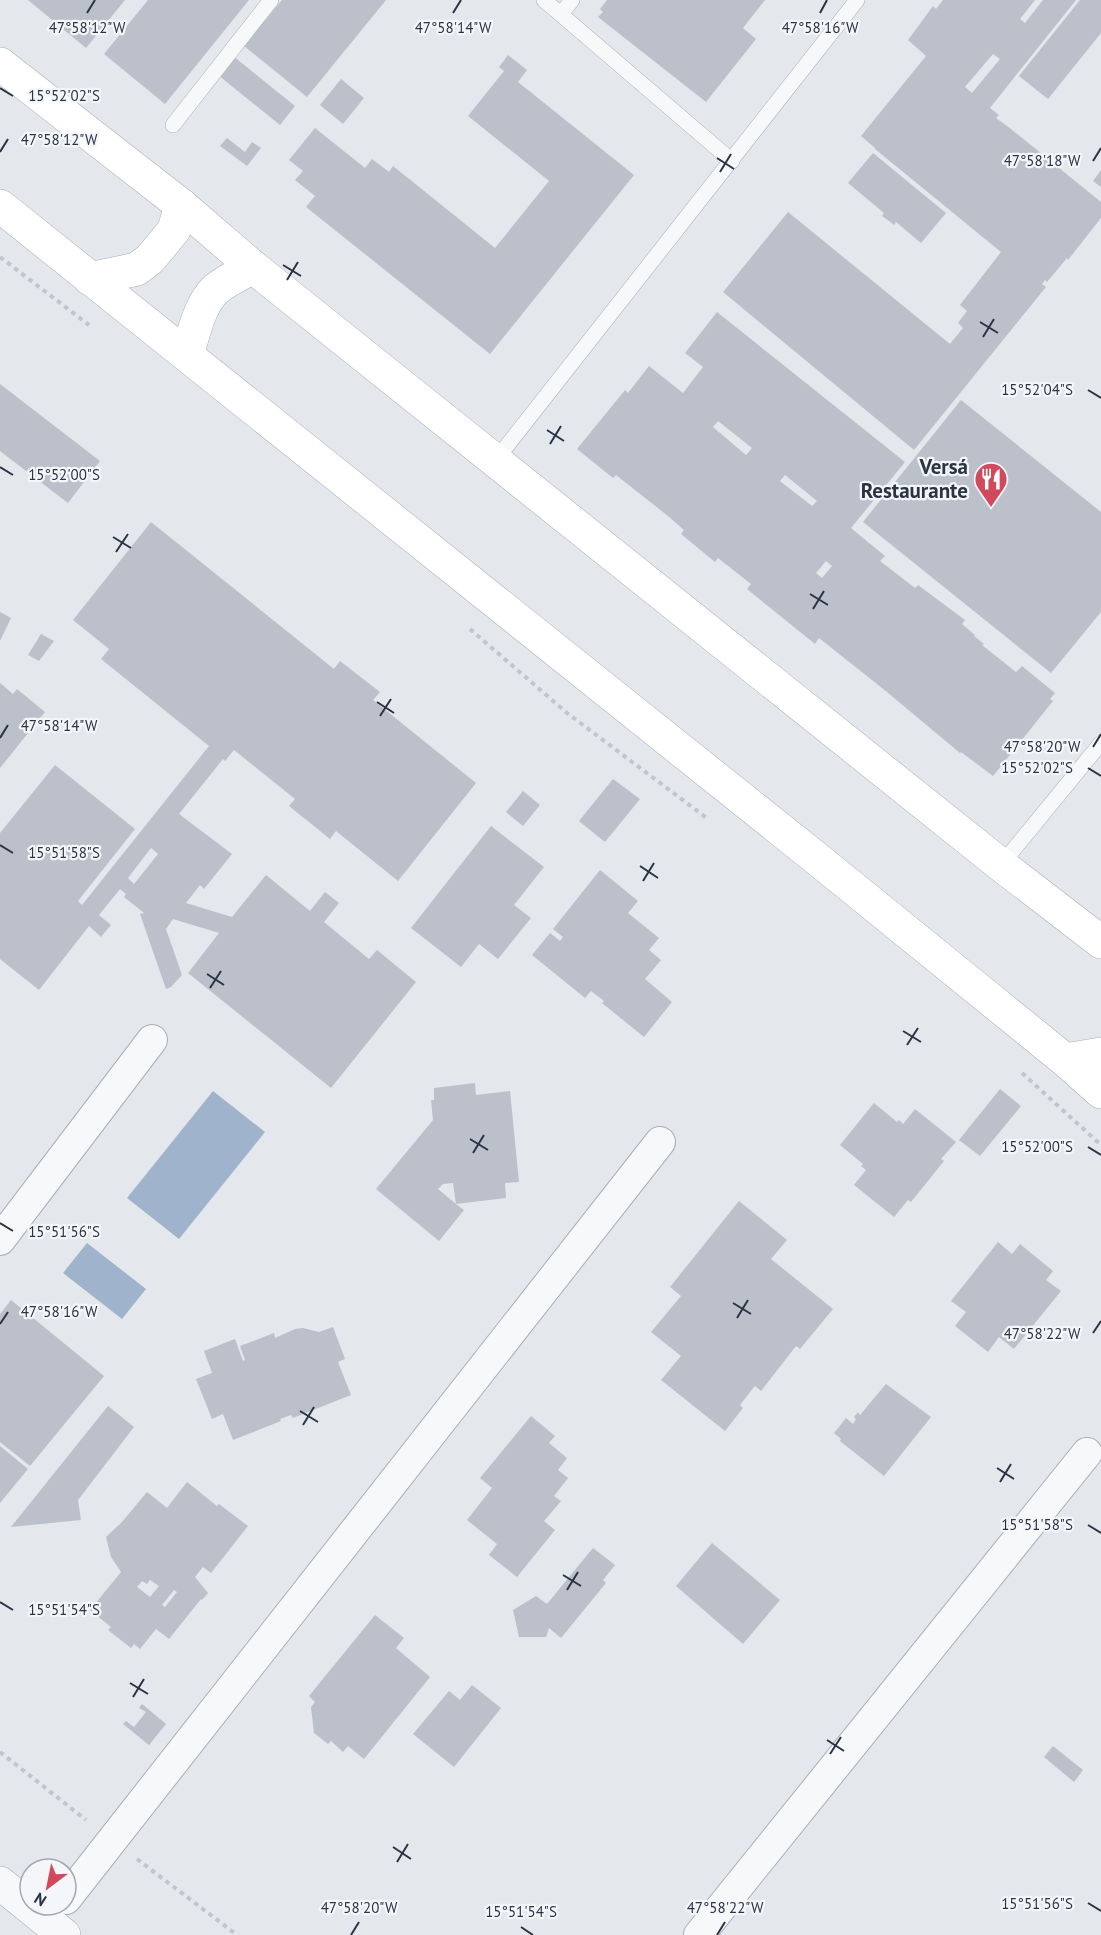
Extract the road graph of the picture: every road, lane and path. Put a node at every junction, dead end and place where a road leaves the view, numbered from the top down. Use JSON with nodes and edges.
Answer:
{"nodes":[{"id":1,"x":271,"y":0,"type":"edge"},
{"id":2,"x":544,"y":0,"type":"edge"},
{"id":3,"x":572,"y":0,"type":"edge"},
{"id":4,"x":857,"y":0,"type":"edge"},
{"id":5,"x":561,"y":14,"type":"junction"},
{"id":6,"x":0,"y":64,"type":"edge"},
{"id":7,"x":173,"y":125,"type":"dead end"},
{"id":8,"x":732,"y":160,"type":"junction"},
{"id":9,"x":0,"y":206,"type":"edge"},
{"id":10,"x":181,"y":206,"type":"junction"},
{"id":11,"x":253,"y":267,"type":"junction"},
{"id":12,"x":90,"y":279,"type":"junction"},
{"id":13,"x":187,"y":355,"type":"junction"},
{"id":14,"x":495,"y":461,"type":"junction"},
{"id":15,"x":1101,"y":743,"type":"edge"},
{"id":16,"x":1000,"y":866,"type":"junction"},
{"id":17,"x":1101,"y":942,"type":"edge"},
{"id":18,"x":152,"y":1040,"type":"dead end"},
{"id":19,"x":1101,"y":1054,"type":"edge"},
{"id":20,"x":1065,"y":1060,"type":"junction"},
{"id":21,"x":1101,"y":1092,"type":"edge"},
{"id":22,"x":660,"y":1142,"type":"dead end"},
{"id":23,"x":0,"y":1240,"type":"edge"},
{"id":24,"x":1087,"y":1453,"type":"dead end"},
{"id":25,"x":0,"y":1883,"type":"edge"},
{"id":26,"x":78,"y":1892,"type":"edge"},
{"id":27,"x":18,"y":1893,"type":"edge"},
{"id":28,"x":699,"y":1935,"type":"edge"}],
"edges":[{"from":1,"to":7,"type":"lane"},
{"from":2,"to":5,"type":"lane"},
{"from":3,"to":5,"type":"lane"},
{"from":4,"to":8,"type":"lane"},
{"from":5,"to":8,"type":"lane"},
{"from":6,"to":10,"type":"main road"},
{"from":8,"to":14,"type":"lane"},
{"from":9,"to":12,"type":"main road"},
{"from":10,"to":11,"type":"main road"},
{"from":10,"to":12,"type":"main road"},
{"from":11,"to":13,"type":"main road"},
{"from":11,"to":14,"type":"main road"},
{"from":12,"to":13,"type":"main road"},
{"from":13,"to":20,"type":"main road"},
{"from":14,"to":16,"type":"main road"},
{"from":15,"to":16,"type":"lane"},
{"from":16,"to":17,"type":"main road"},
{"from":18,"to":23,"type":"street"},
{"from":19,"to":20,"type":"main road"},
{"from":20,"to":21,"type":"main road"},
{"from":22,"to":26,"type":"street"},
{"from":24,"to":28,"type":"street"},
{"from":25,"to":27,"type":"street"}]}
